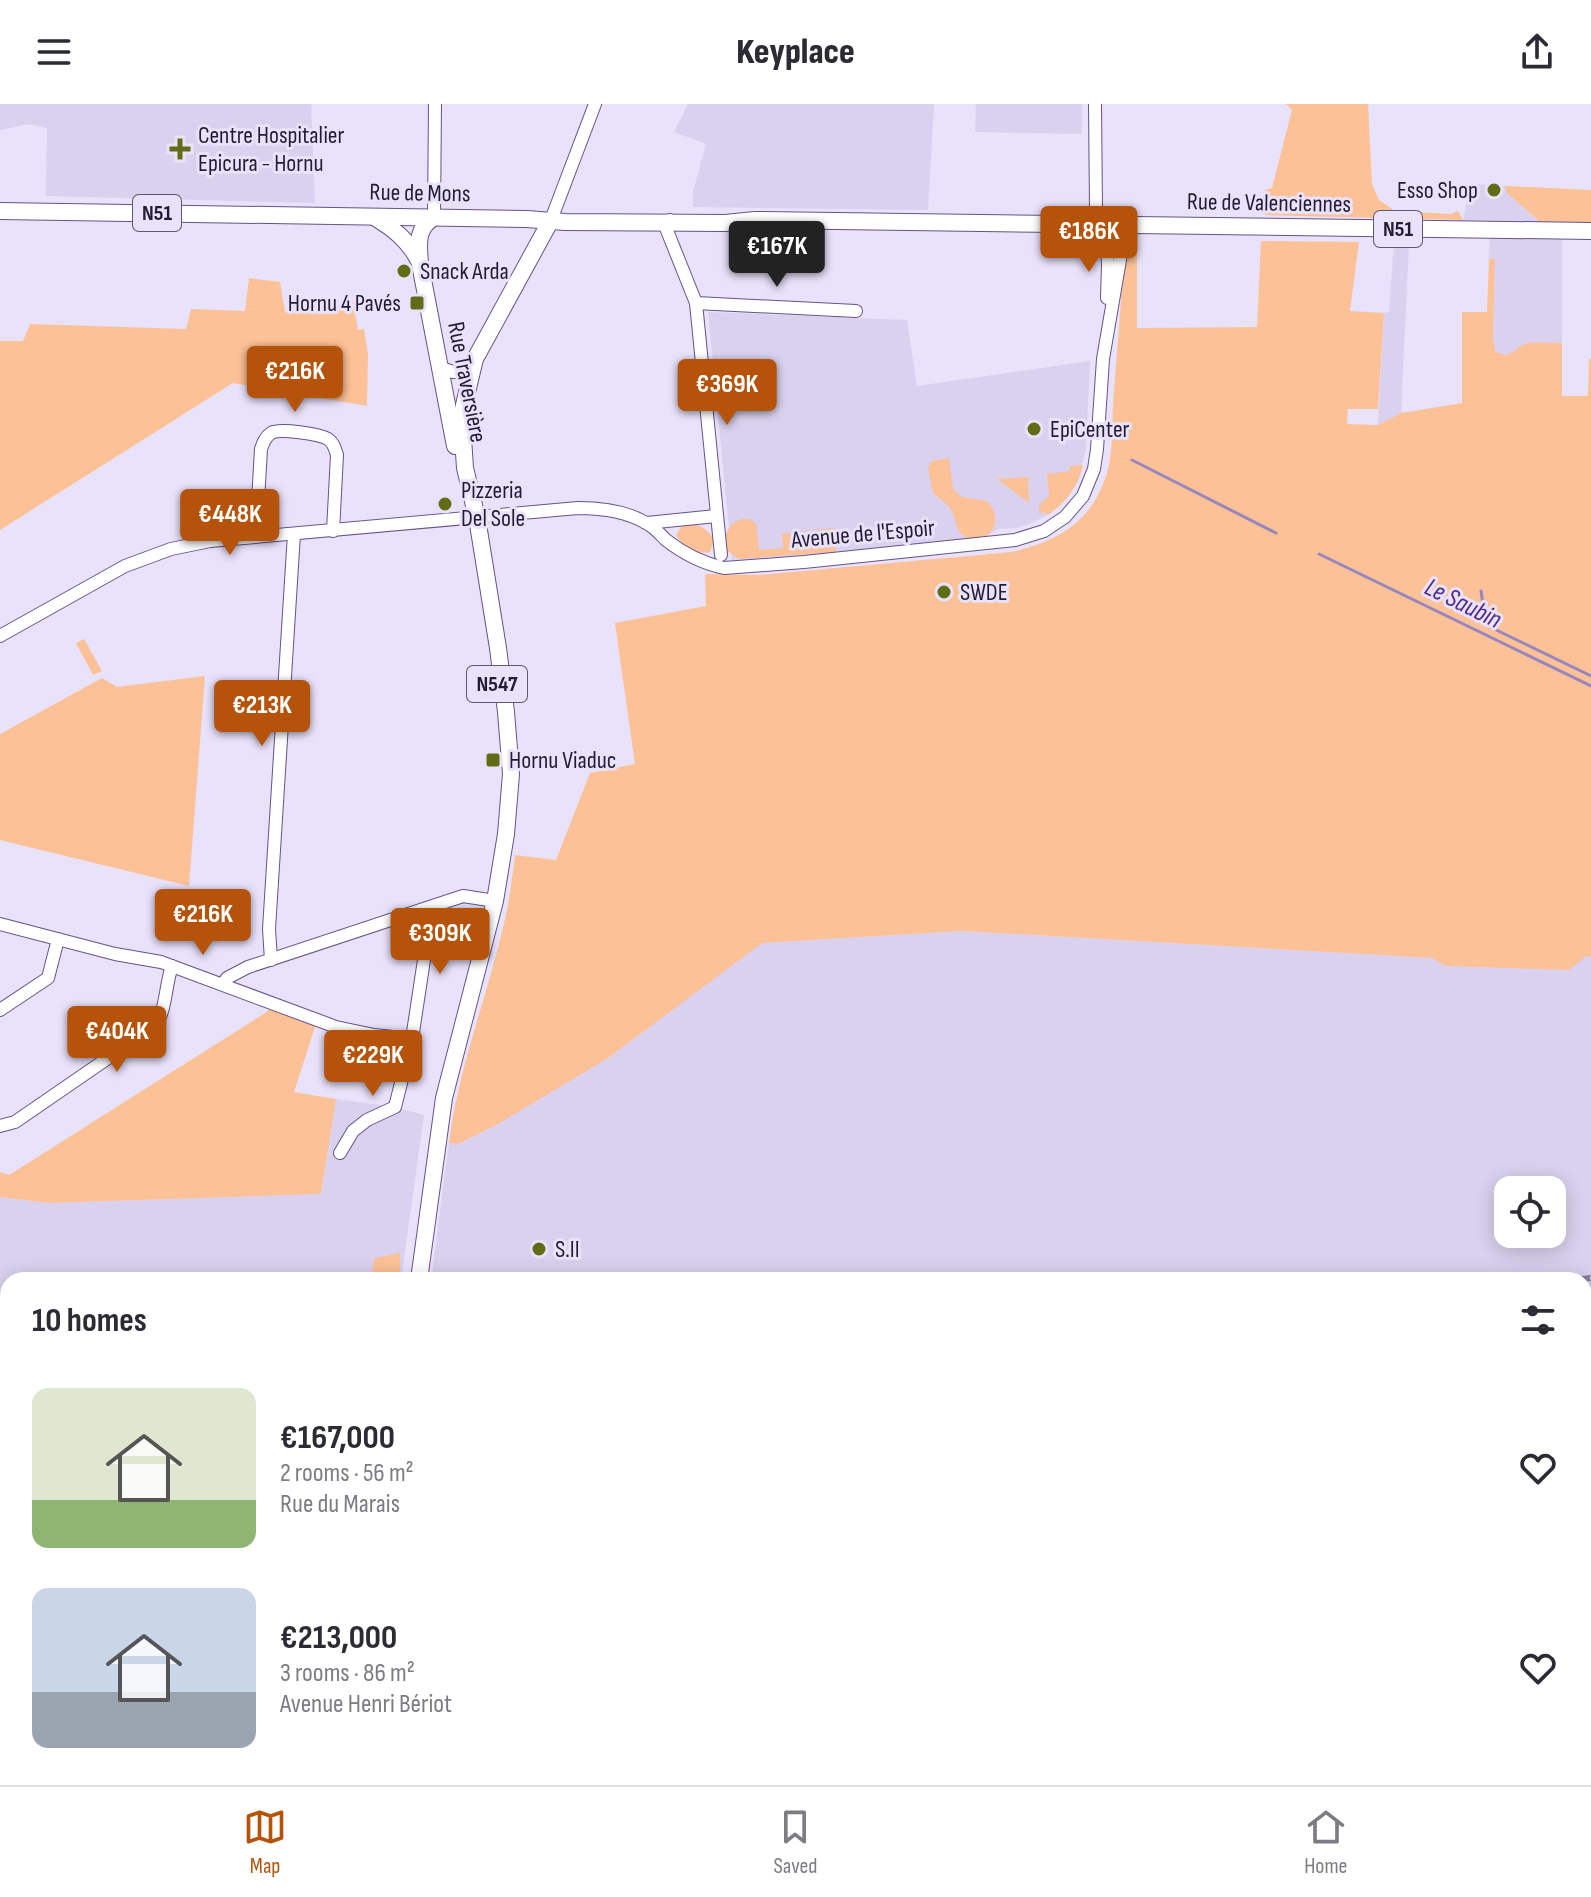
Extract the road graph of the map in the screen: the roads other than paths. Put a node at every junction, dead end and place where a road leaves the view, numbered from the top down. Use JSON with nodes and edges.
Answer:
{"nodes":[{"id":1,"x":435,"y":104,"type":"edge"},
{"id":2,"x":595,"y":104,"type":"edge"},
{"id":3,"x":1095,"y":104,"type":"edge"},
{"id":4,"x":0,"y":211,"type":"edge"},
{"id":5,"x":703,"y":214,"type":"junction"},
{"id":6,"x":372,"y":216,"type":"junction"},
{"id":7,"x":434,"y":217,"type":"junction"},
{"id":8,"x":551,"y":220,"type":"junction"},
{"id":9,"x":755,"y":220,"type":"junction"},
{"id":10,"x":665,"y":223,"type":"junction"},
{"id":11,"x":1106,"y":225,"type":"junction"},
{"id":12,"x":1126,"y":225,"type":"junction"},
{"id":13,"x":1591,"y":231,"type":"edge"},
{"id":14,"x":420,"y":264,"type":"junction"},
{"id":15,"x":696,"y":303,"type":"junction"},
{"id":16,"x":856,"y":311,"type":"dead end"},
{"id":17,"x":1109,"y":320,"type":"junction"},
{"id":18,"x":441,"y":368,"type":"junction"},
{"id":19,"x":471,"y":372,"type":"junction"},
{"id":20,"x":716,"y":516,"type":"junction"},
{"id":21,"x":473,"y":518,"type":"junction"},
{"id":22,"x":647,"y":523,"type":"junction"},
{"id":23,"x":333,"y":531,"type":"junction"},
{"id":24,"x":294,"y":534,"type":"junction"},
{"id":25,"x":256,"y":537,"type":"junction"},
{"id":26,"x":721,"y":555,"type":"dead end"},
{"id":27,"x":0,"y":636,"type":"edge"},
{"id":28,"x":492,"y":900,"type":"junction"},
{"id":29,"x":432,"y":907,"type":"junction"},
{"id":30,"x":0,"y":924,"type":"edge"},
{"id":31,"x":58,"y":939,"type":"junction"},
{"id":32,"x":271,"y":960,"type":"junction"},
{"id":33,"x":172,"y":966,"type":"junction"},
{"id":34,"x":223,"y":984,"type":"junction"},
{"id":35,"x":0,"y":1010,"type":"edge"},
{"id":36,"x":412,"y":1039,"type":"junction"},
{"id":37,"x":0,"y":1126,"type":"edge"},
{"id":38,"x":340,"y":1153,"type":"dead end"},
{"id":39,"x":416,"y":1272,"type":"edge"}],
"edges":[{"from":1,"to":7,"type":"street"},
{"from":2,"to":8,"type":"street"},
{"from":3,"to":11,"type":"street"},
{"from":4,"to":6,"type":"main road","name":"Rue de Mons","number":"N51"},
{"from":5,"to":8,"type":"main road","name":"Rue de Valenciennes","number":"N51"},
{"from":5,"to":9,"type":"main road","name":"Rue de Valenciennes","number":"N51"},
{"from":5,"to":10,"type":"street"},
{"from":6,"to":7,"type":"main road","name":"Rue de Mons","number":"N51"},
{"from":6,"to":14,"type":"main road","name":"Rue Traversière"},
{"from":7,"to":8,"type":"main road","name":"Rue de Mons","number":"N51"},
{"from":7,"to":14,"type":"main road","name":"Rue Traversière"},
{"from":8,"to":10,"type":"main road","name":"Rue de Valenciennes","number":"N51"},
{"from":8,"to":19,"type":"main road","number":"N547"},
{"from":9,"to":10,"type":"main road","name":"Rue de Valenciennes","number":"N51"},
{"from":9,"to":11,"type":"main road","name":"Rue de Valenciennes","number":"N51"},
{"from":10,"to":15,"type":"street"},
{"from":11,"to":12,"type":"main road","name":"Rue de Valenciennes","number":"N51"},
{"from":11,"to":17,"type":"street"},
{"from":12,"to":13,"type":"main road","name":"Rue de Valenciennes","number":"N51"},
{"from":12,"to":17,"type":"street"},
{"from":14,"to":18,"type":"main road","name":"Rue Traversière","number":"N547"},
{"from":15,"to":16,"type":"street"},
{"from":15,"to":20,"type":"street"},
{"from":17,"to":22,"type":"street","name":"Avenue de l'Espoir"},
{"from":18,"to":19,"type":"street"},
{"from":18,"to":21,"type":"main road","name":"Rue Traversière","number":"N547"},
{"from":19,"to":21,"type":"main road","number":"N547"},
{"from":20,"to":22,"type":"street"},
{"from":20,"to":26,"type":"street"},
{"from":21,"to":22,"type":"street","name":"Avenue de l'Espoir"},
{"from":21,"to":23,"type":"street","name":"Avenue de l'Espoir"},
{"from":21,"to":28,"type":"main road","number":"N547"},
{"from":23,"to":24,"type":"street","name":"Avenue de l'Espoir"},
{"from":23,"to":25,"type":"street"},
{"from":24,"to":25,"type":"street","name":"Avenue de l'Espoir"},
{"from":24,"to":32,"type":"street"},
{"from":25,"to":27,"type":"street","name":"Avenue de l'Espoir"},
{"from":28,"to":29,"type":"street"},
{"from":28,"to":39,"type":"main road","number":"N547"},
{"from":29,"to":32,"type":"street"},
{"from":29,"to":36,"type":"street"},
{"from":30,"to":31,"type":"street"},
{"from":31,"to":33,"type":"street"},
{"from":31,"to":35,"type":"street"},
{"from":32,"to":34,"type":"street"},
{"from":33,"to":34,"type":"street"},
{"from":33,"to":37,"type":"street"},
{"from":34,"to":36,"type":"street"},
{"from":36,"to":38,"type":"street"}]}
